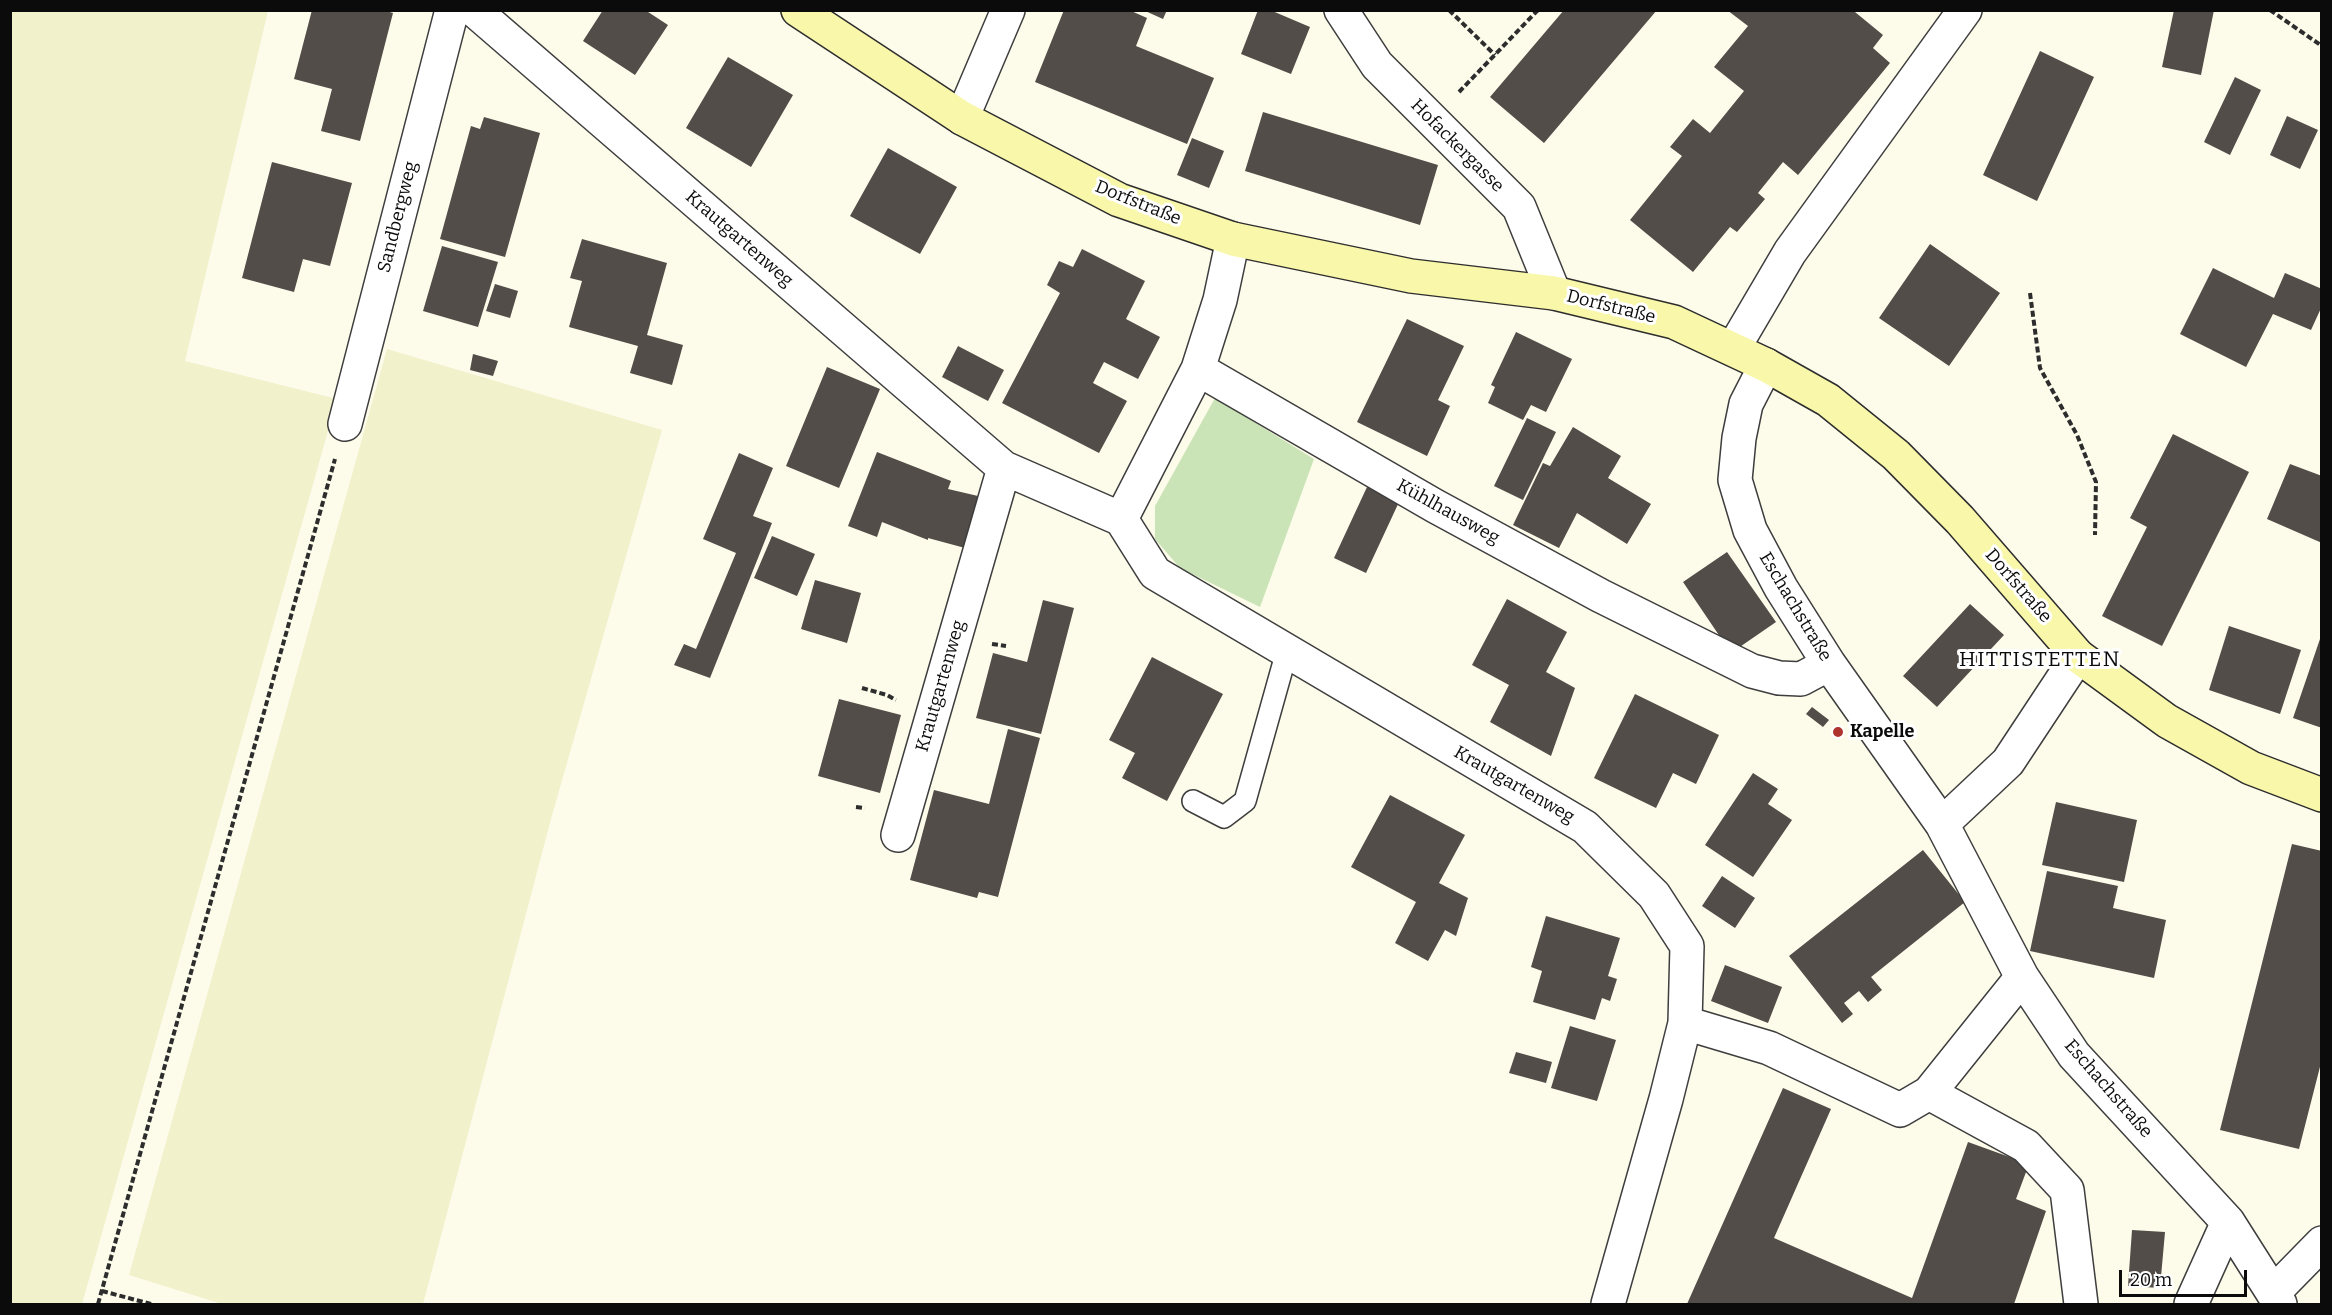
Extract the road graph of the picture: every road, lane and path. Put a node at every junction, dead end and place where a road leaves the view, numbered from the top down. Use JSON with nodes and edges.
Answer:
{"nodes":[{"id":1,"x":452,"y":10,"type":"edge"},
{"id":2,"x":474,"y":10,"type":"edge"},
{"id":3,"x":798,"y":10,"type":"edge"},
{"id":4,"x":1008,"y":10,"type":"edge"},
{"id":5,"x":1341,"y":10,"type":"edge"},
{"id":6,"x":1449,"y":10,"type":"edge"},
{"id":7,"x":1538,"y":10,"type":"edge"},
{"id":8,"x":1965,"y":10,"type":"edge"},
{"id":9,"x":2270,"y":10,"type":"edge"},
{"id":10,"x":2322,"y":46,"type":"edge"},
{"id":11,"x":1495,"y":55,"type":"junction"},
{"id":12,"x":962,"y":118,"type":"junction"},
{"id":13,"x":1431,"y":120,"type":"junction"},
{"id":14,"x":1233,"y":238,"type":"junction"},
{"id":15,"x":1554,"y":293,"type":"junction"},
{"id":16,"x":2030,"y":293,"type":"dead end"},
{"id":17,"x":1733,"y":349,"type":"junction"},
{"id":18,"x":1766,"y":365,"type":"junction"},
{"id":19,"x":1198,"y":369,"type":"junction"},
{"id":20,"x":345,"y":423,"type":"joint"},
{"id":21,"x":1004,"y":468,"type":"junction"},
{"id":22,"x":1121,"y":519,"type":"junction"},
{"id":23,"x":2095,"y":535,"type":"dead end"},
{"id":24,"x":1287,"y":651,"type":"junction"},
{"id":25,"x":2078,"y":656,"type":"junction"},
{"id":26,"x":1829,"y":664,"type":"junction"},
{"id":27,"x":2322,"y":795,"type":"edge"},
{"id":28,"x":1193,"y":801,"type":"dead end"},
{"id":29,"x":1942,"y":824,"type":"junction"},
{"id":30,"x":898,"y":835,"type":"dead end"},
{"id":31,"x":2022,"y":977,"type":"junction"},
{"id":32,"x":1685,"y":1023,"type":"junction"},
{"id":33,"x":1929,"y":1093,"type":"junction"},
{"id":34,"x":2228,"y":1222,"type":"junction"},
{"id":35,"x":2320,"y":1246,"type":"edge"},
{"id":36,"x":102,"y":1291,"type":"junction"},
{"id":37,"x":2277,"y":1298,"type":"edge"},
{"id":38,"x":1617,"y":1300,"type":"edge"},
{"id":39,"x":98,"y":1305,"type":"edge"},
{"id":40,"x":151,"y":1305,"type":"edge"},
{"id":41,"x":2081,"y":1305,"type":"edge"},
{"id":42,"x":2191,"y":1305,"type":"edge"}],
"edges":[{"from":1,"to":20,"type":"street","name":"Sandbergweg"},
{"from":2,"to":21,"type":"street","name":"Krautgartenweg"},
{"from":3,"to":12,"type":"main road","name":"Dorfstraße"},
{"from":4,"to":12,"type":"street"},
{"from":5,"to":13,"type":"street","name":"Hofackergasse"},
{"from":6,"to":11,"type":"path"},
{"from":7,"to":11,"type":"path"},
{"from":8,"to":17,"type":"street"},
{"from":9,"to":10,"type":"path"},
{"from":11,"to":13,"type":"path"},
{"from":12,"to":14,"type":"main road","name":"Dorfstraße"},
{"from":13,"to":15,"type":"street","name":"Hofackergasse"},
{"from":14,"to":15,"type":"main road","name":"Dorfstraße"},
{"from":14,"to":19,"type":"street"},
{"from":15,"to":17,"type":"main road","name":"Dorfstraße"},
{"from":16,"to":23,"type":"path"},
{"from":17,"to":18,"type":"main road","name":"Dorfstraße"},
{"from":18,"to":25,"type":"main road","name":"Dorfstraße"},
{"from":18,"to":26,"type":"street","name":"Eschachstraße"},
{"from":19,"to":22,"type":"street"},
{"from":19,"to":26,"type":"street","name":"Kühlhausweg"},
{"from":20,"to":36,"type":"path"},
{"from":21,"to":22,"type":"street","name":"Krautgartenweg"},
{"from":21,"to":30,"type":"street","name":"Krautgartenweg"},
{"from":22,"to":24,"type":"street","name":"Krautgartenweg"},
{"from":24,"to":28,"type":"lane"},
{"from":24,"to":32,"type":"street","name":"Krautgartenweg"},
{"from":25,"to":27,"type":"main road","name":"Dorfstraße"},
{"from":25,"to":29,"type":"street"},
{"from":26,"to":29,"type":"street","name":"Eschachstraße"},
{"from":29,"to":31,"type":"street","name":"Eschachstraße"},
{"from":31,"to":33,"type":"street"},
{"from":31,"to":34,"type":"street","name":"Eschachstraße"},
{"from":32,"to":33,"type":"street"},
{"from":32,"to":38,"type":"street","name":"Krautgartenweg"},
{"from":33,"to":41,"type":"street"},
{"from":34,"to":37,"type":"street","name":"Eschachstraße"},
{"from":34,"to":42,"type":"street"},
{"from":35,"to":37,"type":"street"},
{"from":36,"to":39,"type":"path"},
{"from":36,"to":40,"type":"path"}]}
